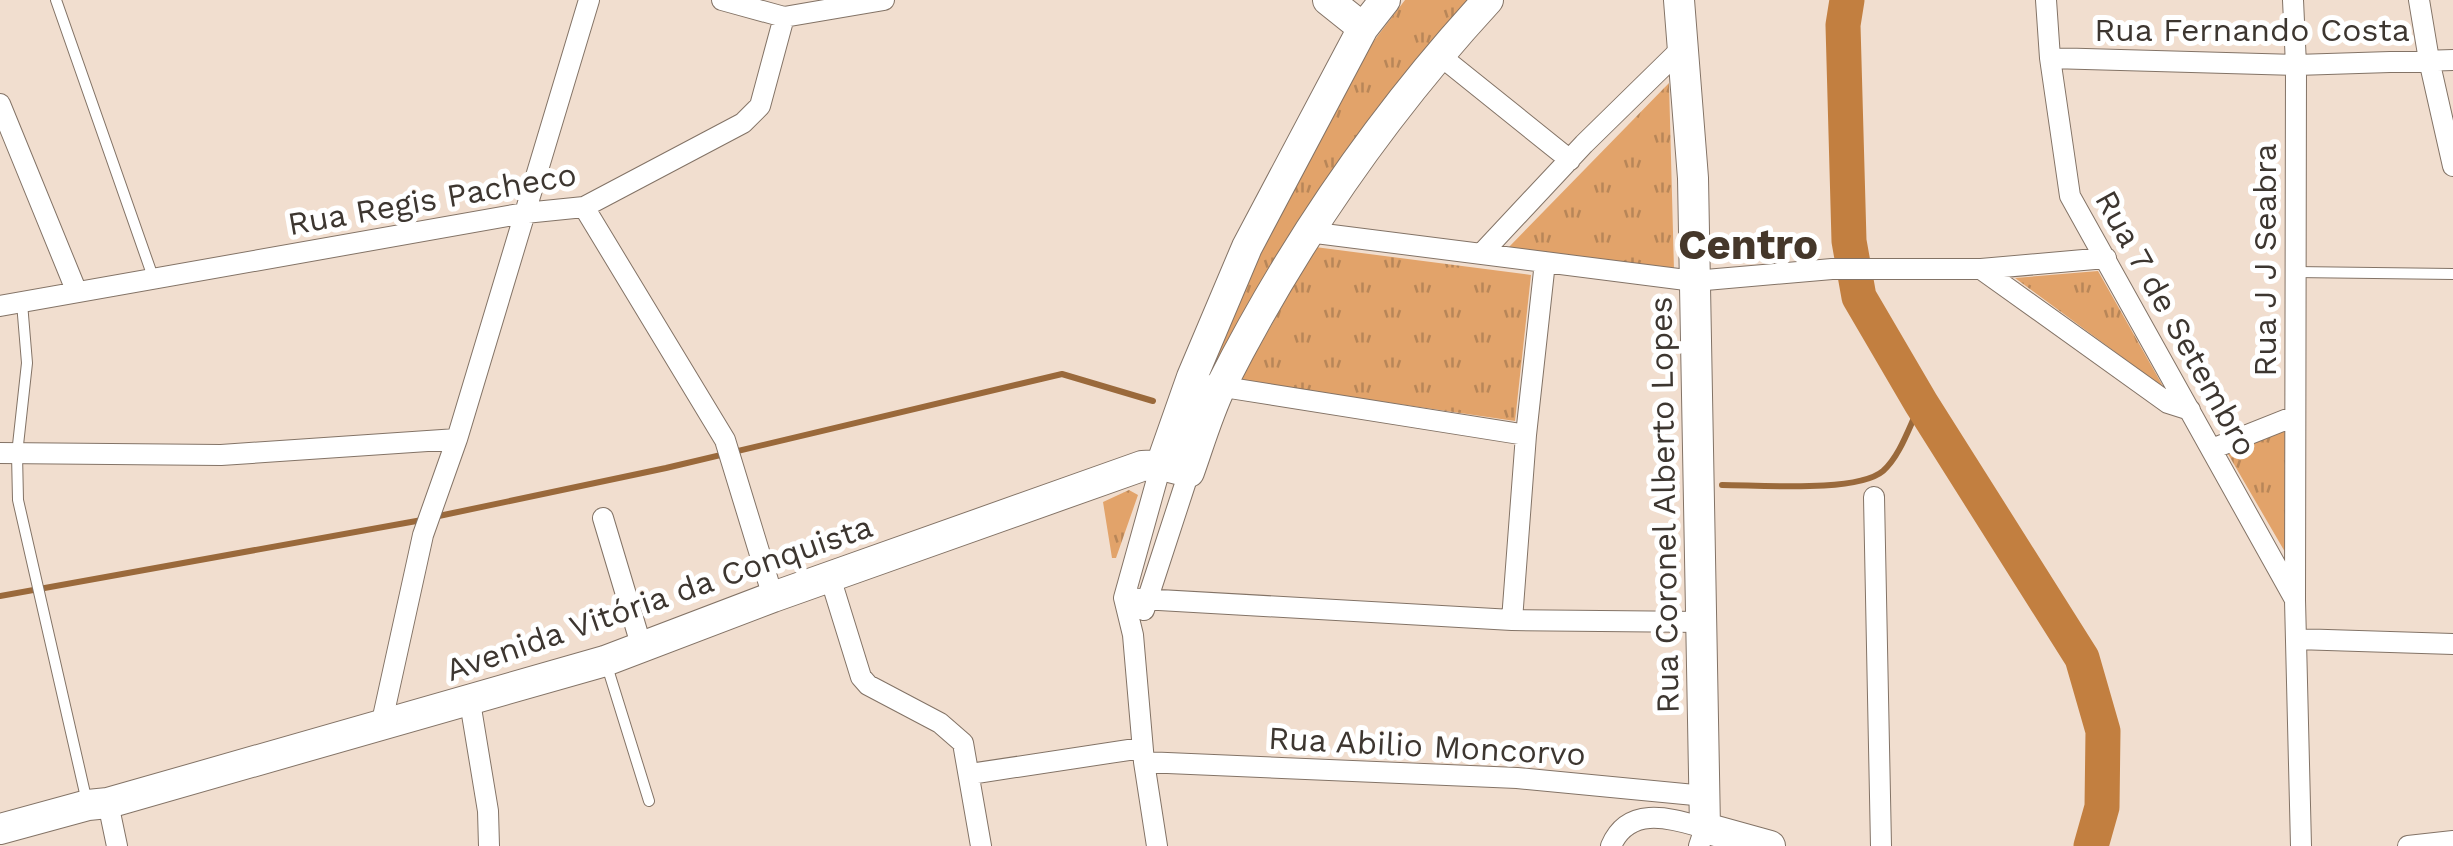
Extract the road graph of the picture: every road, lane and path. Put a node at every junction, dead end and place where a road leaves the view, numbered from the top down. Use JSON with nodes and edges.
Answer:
{"nodes":[{"id":1,"x":56,"y":0,"type":"edge"},
{"id":2,"x":589,"y":0,"type":"edge"},
{"id":3,"x":722,"y":0,"type":"edge"},
{"id":4,"x":884,"y":0,"type":"edge"},
{"id":5,"x":1328,"y":0,"type":"edge"},
{"id":6,"x":1488,"y":0,"type":"edge"},
{"id":7,"x":1679,"y":0,"type":"edge"},
{"id":8,"x":2046,"y":0,"type":"edge"},
{"id":9,"x":2293,"y":0,"type":"edge"},
{"id":10,"x":2419,"y":0,"type":"edge"},
{"id":11,"x":1373,"y":10,"type":"edge"},
{"id":12,"x":784,"y":17,"type":"junction"},
{"id":13,"x":1680,"y":50,"type":"junction"},
{"id":14,"x":1438,"y":54,"type":"junction"},
{"id":15,"x":2050,"y":58,"type":"junction"},
{"id":16,"x":2428,"y":60,"type":"junction"},
{"id":17,"x":2453,"y":60,"type":"edge"},
{"id":18,"x":2296,"y":65,"type":"junction"},
{"id":19,"x":0,"y":104,"type":"edge"},
{"id":20,"x":1570,"y":160,"type":"junction"},
{"id":21,"x":2453,"y":166,"type":"edge"},
{"id":22,"x":584,"y":207,"type":"junction"},
{"id":23,"x":525,"y":213,"type":"junction"},
{"id":24,"x":1308,"y":232,"type":"junction"},
{"id":25,"x":1481,"y":254,"type":"junction"},
{"id":26,"x":2106,"y":258,"type":"junction"},
{"id":27,"x":1545,"y":262,"type":"junction"},
{"id":28,"x":1981,"y":270,"type":"junction"},
{"id":29,"x":2294,"y":272,"type":"junction"},
{"id":30,"x":2453,"y":274,"type":"edge"},
{"id":31,"x":154,"y":278,"type":"junction"},
{"id":32,"x":1694,"y":281,"type":"junction"},
{"id":33,"x":76,"y":290,"type":"junction"},
{"id":34,"x":22,"y":302,"type":"junction"},
{"id":35,"x":0,"y":306,"type":"edge"},
{"id":36,"x":1206,"y":383,"type":"junction"},
{"id":37,"x":2190,"y":410,"type":"junction"},
{"id":38,"x":2295,"y":416,"type":"junction"},
{"id":39,"x":1526,"y":436,"type":"junction"},
{"id":40,"x":457,"y":439,"type":"junction"},
{"id":41,"x":2212,"y":449,"type":"junction"},
{"id":42,"x":8,"y":454,"type":"edge"},
{"id":43,"x":1175,"y":468,"type":"junction"},
{"id":44,"x":1874,"y":496,"type":"dead end"},
{"id":45,"x":602,"y":518,"type":"dead end"},
{"id":46,"x":830,"y":577,"type":"junction"},
{"id":47,"x":774,"y":597,"type":"junction"},
{"id":48,"x":1124,"y":598,"type":"junction"},
{"id":49,"x":2295,"y":600,"type":"junction"},
{"id":50,"x":1148,"y":602,"type":"junction"},
{"id":51,"x":1512,"y":620,"type":"junction"},
{"id":52,"x":1702,"y":622,"type":"junction"},
{"id":53,"x":1132,"y":634,"type":"junction"},
{"id":54,"x":2296,"y":639,"type":"junction"},
{"id":55,"x":2453,"y":644,"type":"edge"},
{"id":56,"x":642,"y":648,"type":"junction"},
{"id":57,"x":605,"y":661,"type":"junction"},
{"id":58,"x":470,"y":702,"type":"junction"},
{"id":59,"x":381,"y":726,"type":"junction"},
{"id":60,"x":1143,"y":755,"type":"junction"},
{"id":61,"x":970,"y":774,"type":"junction"},
{"id":62,"x":1706,"y":796,"type":"junction"},
{"id":63,"x":649,"y":801,"type":"dead end"},
{"id":64,"x":98,"y":804,"type":"junction"},
{"id":65,"x":0,"y":829,"type":"edge"},
{"id":66,"x":1702,"y":837,"type":"edge"},
{"id":67,"x":2453,"y":840,"type":"edge"},
{"id":68,"x":117,"y":846,"type":"edge"},
{"id":69,"x":489,"y":846,"type":"edge"},
{"id":70,"x":981,"y":846,"type":"edge"},
{"id":71,"x":1157,"y":846,"type":"edge"},
{"id":72,"x":1611,"y":846,"type":"edge"},
{"id":73,"x":1770,"y":846,"type":"edge"},
{"id":74,"x":1880,"y":846,"type":"edge"},
{"id":75,"x":2302,"y":846,"type":"edge"},
{"id":76,"x":2408,"y":846,"type":"edge"}],
"edges":[{"from":1,"to":31,"type":"lane"},
{"from":2,"to":23,"type":"street"},
{"from":3,"to":12,"type":"street"},
{"from":4,"to":12,"type":"street"},
{"from":5,"to":11,"type":"main road"},
{"from":6,"to":14,"type":"main road"},
{"from":7,"to":13,"type":"main road","name":"Rua Coronel Alberto Lopes"},
{"from":8,"to":15,"type":"street","name":"Rua 7 de Setembro"},
{"from":9,"to":18,"type":"street","name":"Rua J J Seabra"},
{"from":10,"to":16,"type":"street"},
{"from":11,"to":36,"type":"main road"},
{"from":12,"to":22,"type":"street","name":"Rua Regis Pacheco"},
{"from":13,"to":20,"type":"street"},
{"from":13,"to":32,"type":"main road","name":"Rua Coronel Alberto Lopes"},
{"from":14,"to":20,"type":"street"},
{"from":14,"to":24,"type":"main road"},
{"from":15,"to":18,"type":"street","name":"Rua Fernando Costa"},
{"from":15,"to":26,"type":"street","name":"Rua 7 de Setembro"},
{"from":16,"to":17,"type":"street","name":"Rua Fernando Costa"},
{"from":16,"to":18,"type":"street","name":"Rua Fernando Costa"},
{"from":16,"to":21,"type":"street"},
{"from":18,"to":29,"type":"street","name":"Rua J J Seabra"},
{"from":19,"to":33,"type":"street"},
{"from":20,"to":25,"type":"street"},
{"from":22,"to":23,"type":"street","name":"Rua Regis Pacheco"},
{"from":22,"to":47,"type":"street"},
{"from":23,"to":31,"type":"street","name":"Rua Regis Pacheco"},
{"from":23,"to":40,"type":"street"},
{"from":24,"to":25,"type":"street"},
{"from":24,"to":36,"type":"main road"},
{"from":25,"to":27,"type":"street"},
{"from":26,"to":28,"type":"street"},
{"from":26,"to":37,"type":"street","name":"Rua 7 de Setembro"},
{"from":27,"to":32,"type":"street"},
{"from":27,"to":39,"type":"street"},
{"from":28,"to":32,"type":"street"},
{"from":28,"to":37,"type":"street"},
{"from":29,"to":30,"type":"lane"},
{"from":29,"to":38,"type":"street","name":"Rua J J Seabra"},
{"from":31,"to":33,"type":"street","name":"Rua Regis Pacheco"},
{"from":32,"to":52,"type":"main road","name":"Rua Coronel Alberto Lopes"},
{"from":33,"to":34,"type":"street","name":"Rua Regis Pacheco"},
{"from":34,"to":35,"type":"street","name":"Rua Regis Pacheco"},
{"from":34,"to":42,"type":"lane"},
{"from":36,"to":39,"type":"street"},
{"from":36,"to":43,"type":"main road"},
{"from":37,"to":41,"type":"street","name":"Rua 7 de Setembro"},
{"from":38,"to":41,"type":"street"},
{"from":38,"to":49,"type":"street","name":"Rua J J Seabra"},
{"from":39,"to":51,"type":"street"},
{"from":40,"to":42,"type":"street"},
{"from":40,"to":59,"type":"street"},
{"from":41,"to":49,"type":"street","name":"Rua 7 de Setembro"},
{"from":42,"to":64,"type":"lane"},
{"from":43,"to":46,"type":"main road","name":"Avenida Vitória da Conquista"},
{"from":43,"to":48,"type":"street"},
{"from":43,"to":50,"type":"street"},
{"from":44,"to":74,"type":"street"},
{"from":45,"to":56,"type":"street"},
{"from":46,"to":47,"type":"main road","name":"Avenida Vitória da Conquista"},
{"from":46,"to":61,"type":"street"},
{"from":47,"to":56,"type":"main road","name":"Avenida Vitória da Conquista"},
{"from":48,"to":50,"type":"street"},
{"from":48,"to":53,"type":"street"},
{"from":49,"to":54,"type":"street","name":"Rua J J Seabra"},
{"from":50,"to":51,"type":"street"},
{"from":50,"to":53,"type":"street"},
{"from":51,"to":52,"type":"street"},
{"from":52,"to":62,"type":"main road","name":"Rua Coronel Alberto Lopes"},
{"from":53,"to":60,"type":"street"},
{"from":54,"to":55,"type":"street"},
{"from":54,"to":75,"type":"street","name":"Rua J J Seabra"},
{"from":56,"to":57,"type":"main road","name":"Avenida Vitória da Conquista"},
{"from":57,"to":58,"type":"main road","name":"Avenida Vitória da Conquista"},
{"from":57,"to":63,"type":"lane"},
{"from":58,"to":59,"type":"main road","name":"Avenida Vitória da Conquista"},
{"from":58,"to":69,"type":"street"},
{"from":59,"to":64,"type":"main road","name":"Avenida Vitória da Conquista"},
{"from":60,"to":61,"type":"street","name":"Rua Abilio Moncorvo"},
{"from":60,"to":62,"type":"street","name":"Rua Abilio Moncorvo"},
{"from":60,"to":71,"type":"street"},
{"from":61,"to":70,"type":"street"},
{"from":62,"to":66,"type":"main road","name":"Rua Coronel Alberto Lopes"},
{"from":64,"to":65,"type":"main road","name":"Avenida Vitória da Conquista"},
{"from":64,"to":68,"type":"street"},
{"from":66,"to":72,"type":"street"},
{"from":66,"to":73,"type":"main road"},
{"from":67,"to":76,"type":"street"}]}
